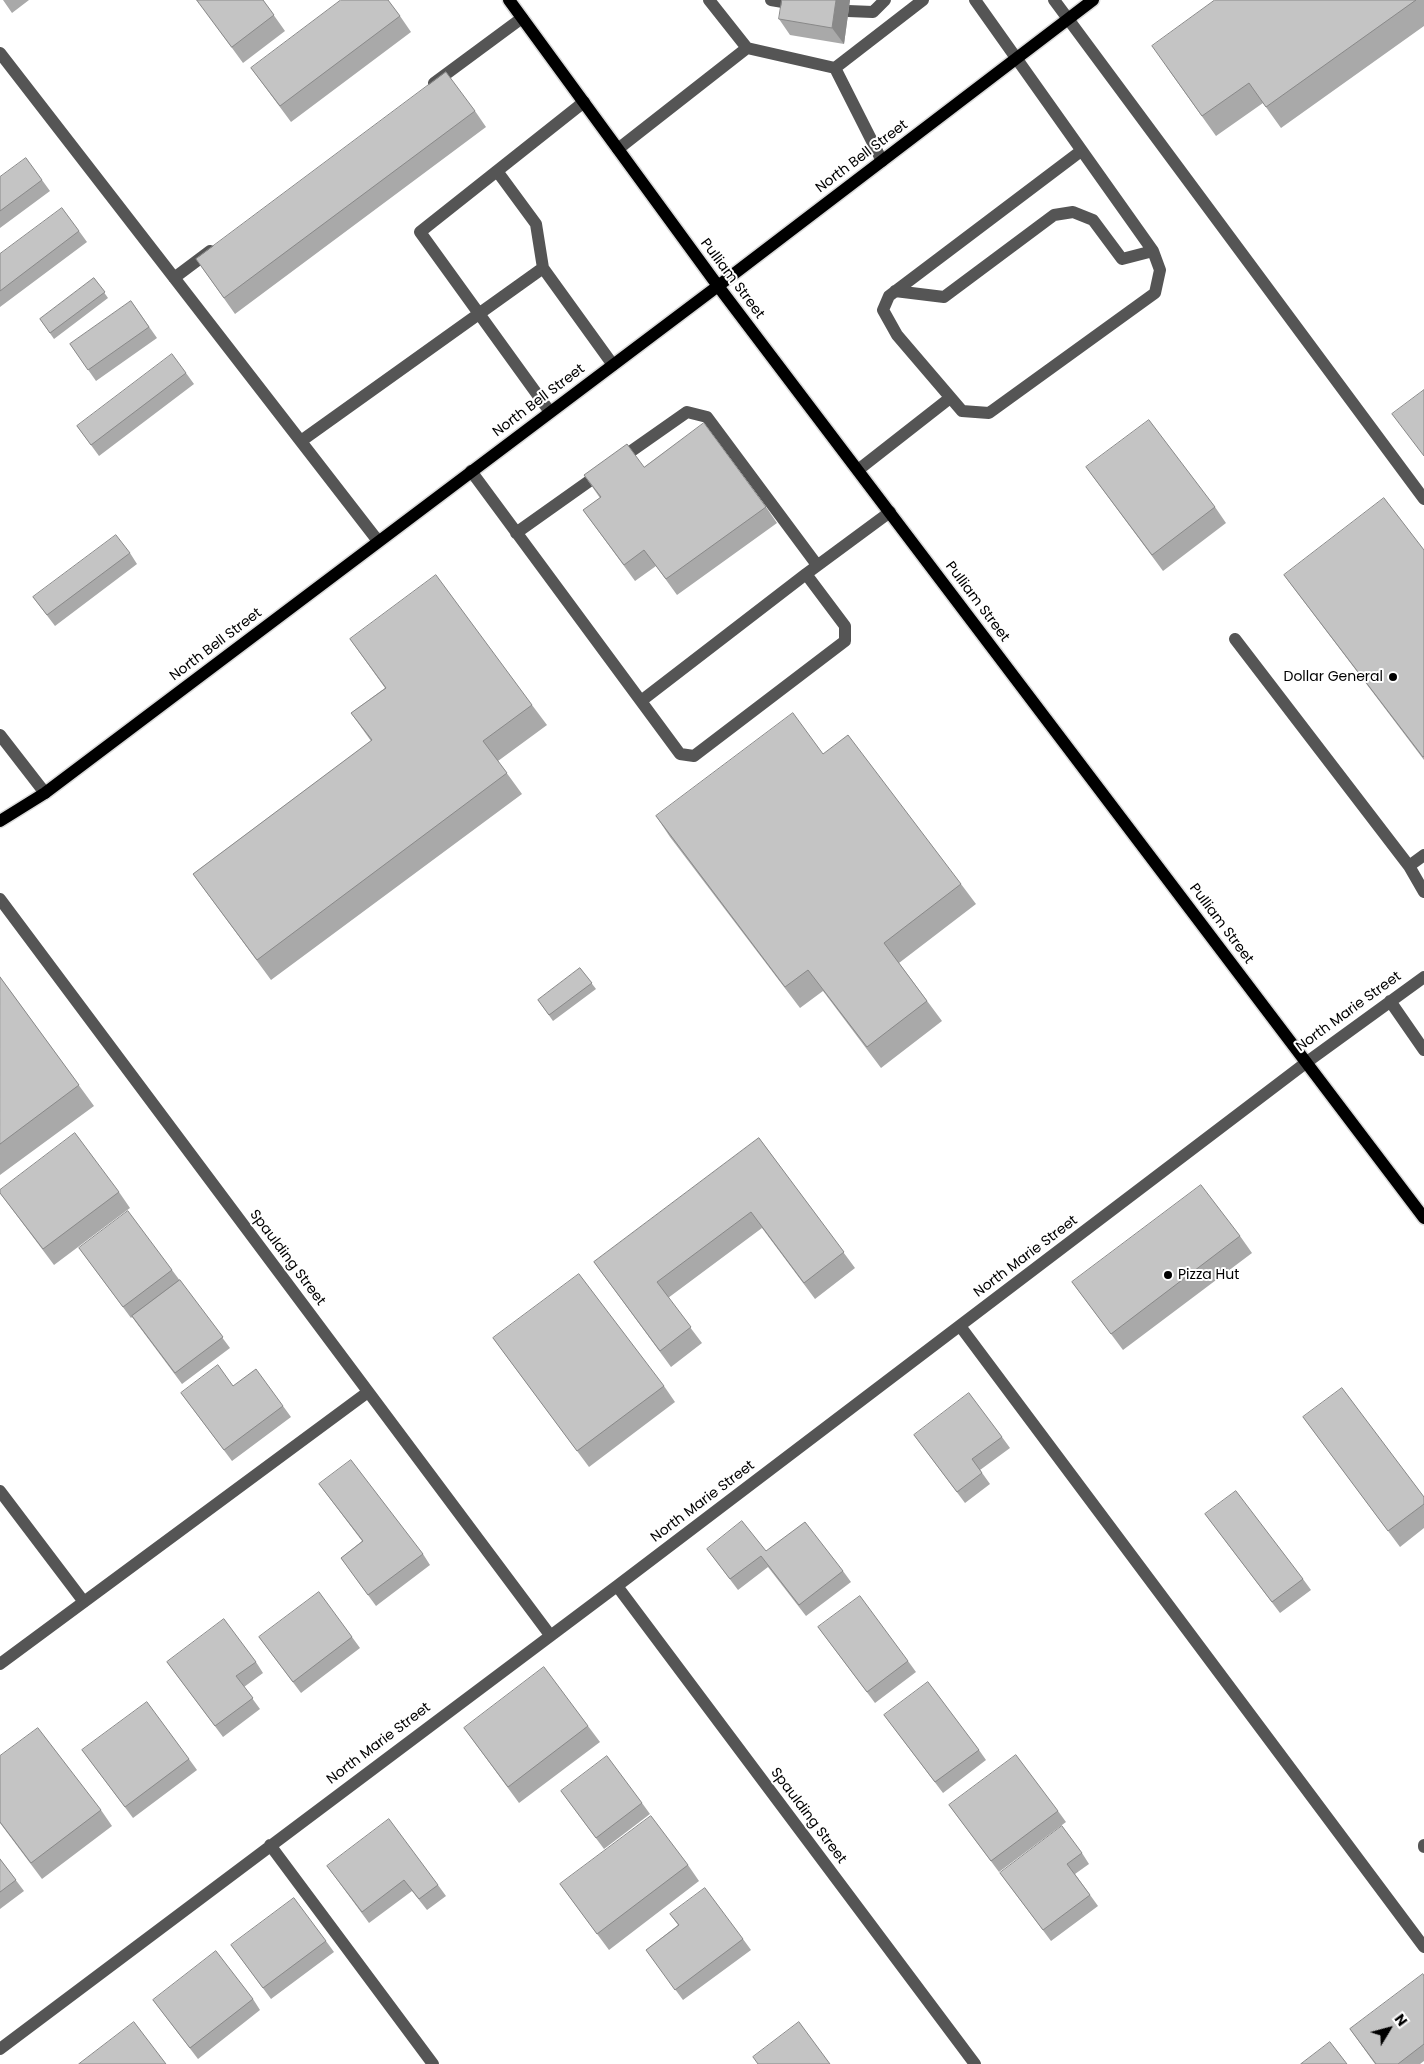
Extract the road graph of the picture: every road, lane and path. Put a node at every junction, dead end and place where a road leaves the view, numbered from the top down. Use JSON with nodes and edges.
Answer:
{"nodes":[{"id":1,"x":509,"y":0,"type":"edge"},
{"id":2,"x":709,"y":0,"type":"edge"},
{"id":3,"x":771,"y":0,"type":"edge"},
{"id":4,"x":885,"y":0,"type":"edge"},
{"id":5,"x":923,"y":0,"type":"edge"},
{"id":6,"x":975,"y":0,"type":"edge"},
{"id":7,"x":1054,"y":0,"type":"edge"},
{"id":8,"x":1093,"y":0,"type":"edge"},
{"id":9,"x":795,"y":4,"type":"edge"},
{"id":10,"x":848,"y":11,"type":"dead end"},
{"id":11,"x":522,"y":18,"type":"junction"},
{"id":12,"x":1068,"y":19,"type":"junction"},
{"id":13,"x":747,"y":48,"type":"junction"},
{"id":14,"x":0,"y":54,"type":"edge"},
{"id":15,"x":1018,"y":58,"type":"junction"},
{"id":16,"x":835,"y":68,"type":"junction"},
{"id":17,"x":427,"y":88,"type":"edge"},
{"id":18,"x":584,"y":102,"type":"junction"},
{"id":19,"x":618,"y":149,"type":"junction"},
{"id":20,"x":1081,"y":151,"type":"junction"},
{"id":21,"x":882,"y":161,"type":"junction"},
{"id":22,"x":497,"y":171,"type":"junction"},
{"id":23,"x":222,"y":242,"type":"edge"},
{"id":24,"x":1153,"y":250,"type":"junction"},
{"id":25,"x":543,"y":268,"type":"junction"},
{"id":26,"x":174,"y":278,"type":"junction"},
{"id":27,"x":718,"y":286,"type":"junction"},
{"id":28,"x":895,"y":291,"type":"junction"},
{"id":29,"x":479,"y":314,"type":"junction"},
{"id":30,"x":613,"y":364,"type":"junction"},
{"id":31,"x":950,"y":398,"type":"junction"},
{"id":32,"x":550,"y":412,"type":"junction"},
{"id":33,"x":301,"y":441,"type":"junction"},
{"id":34,"x":858,"y":470,"type":"junction"},
{"id":35,"x":472,"y":471,"type":"junction"},
{"id":36,"x":1424,"y":499,"type":"edge"},
{"id":37,"x":890,"y":512,"type":"junction"},
{"id":38,"x":516,"y":533,"type":"junction"},
{"id":39,"x":378,"y":541,"type":"junction"},
{"id":40,"x":817,"y":565,"type":"junction"},
{"id":41,"x":806,"y":574,"type":"junction"},
{"id":42,"x":1235,"y":639,"type":"dead end"},
{"id":43,"x":641,"y":701,"type":"junction"},
{"id":44,"x":0,"y":734,"type":"edge"},
{"id":45,"x":45,"y":793,"type":"junction"},
{"id":46,"x":0,"y":821,"type":"edge"},
{"id":47,"x":1424,"y":855,"type":"edge"},
{"id":48,"x":1409,"y":866,"type":"junction"},
{"id":49,"x":1424,"y":892,"type":"edge"},
{"id":50,"x":0,"y":899,"type":"edge"},
{"id":51,"x":1424,"y":977,"type":"edge"},
{"id":52,"x":1390,"y":1001,"type":"junction"},
{"id":53,"x":1424,"y":1050,"type":"edge"},
{"id":54,"x":1307,"y":1062,"type":"junction"},
{"id":55,"x":1424,"y":1218,"type":"edge"},
{"id":56,"x":960,"y":1326,"type":"junction"},
{"id":57,"x":368,"y":1392,"type":"junction"},
{"id":58,"x":0,"y":1491,"type":"edge"},
{"id":59,"x":617,"y":1586,"type":"junction"},
{"id":60,"x":84,"y":1602,"type":"junction"},
{"id":61,"x":550,"y":1635,"type":"junction"},
{"id":62,"x":0,"y":1664,"type":"edge"},
{"id":63,"x":270,"y":1845,"type":"junction"},
{"id":64,"x":1424,"y":1947,"type":"edge"},
{"id":65,"x":0,"y":2049,"type":"edge"},
{"id":66,"x":433,"y":2064,"type":"edge"},
{"id":67,"x":975,"y":2064,"type":"edge"}],
"edges":[{"from":1,"to":11,"type":"main road","name":"Pulliam Street"},
{"from":2,"to":13,"type":"street"},
{"from":3,"to":9,"type":"street"},
{"from":4,"to":10,"type":"street"},
{"from":5,"to":16,"type":"street"},
{"from":6,"to":15,"type":"street"},
{"from":7,"to":12,"type":"street"},
{"from":8,"to":12,"type":"main road","name":"North Bell Street"},
{"from":11,"to":17,"type":"street"},
{"from":11,"to":18,"type":"main road","name":"Pulliam Street"},
{"from":12,"to":15,"type":"main road","name":"North Bell Street"},
{"from":12,"to":36,"type":"street"},
{"from":13,"to":16,"type":"street"},
{"from":13,"to":19,"type":"street"},
{"from":14,"to":26,"type":"street"},
{"from":15,"to":20,"type":"street"},
{"from":15,"to":21,"type":"main road","name":"North Bell Street"},
{"from":16,"to":21,"type":"street"},
{"from":18,"to":19,"type":"main road","name":"Pulliam Street"},
{"from":18,"to":22,"type":"street"},
{"from":19,"to":27,"type":"main road","name":"Pulliam Street"},
{"from":20,"to":24,"type":"street"},
{"from":20,"to":28,"type":"street"},
{"from":21,"to":27,"type":"main road","name":"North Bell Street"},
{"from":22,"to":25,"type":"street"},
{"from":22,"to":29,"type":"street"},
{"from":23,"to":26,"type":"street"},
{"from":24,"to":28,"type":"street"},
{"from":24,"to":31,"type":"street"},
{"from":25,"to":29,"type":"street"},
{"from":25,"to":30,"type":"street"},
{"from":26,"to":33,"type":"street"},
{"from":27,"to":30,"type":"main road","name":"North Bell Street"},
{"from":27,"to":34,"type":"main road","name":"Pulliam Street"},
{"from":28,"to":31,"type":"street"},
{"from":29,"to":32,"type":"street"},
{"from":29,"to":33,"type":"street"},
{"from":30,"to":32,"type":"main road","name":"North Bell Street"},
{"from":31,"to":34,"type":"street"},
{"from":32,"to":35,"type":"main road","name":"North Bell Street"},
{"from":33,"to":39,"type":"street"},
{"from":34,"to":37,"type":"main road","name":"Pulliam Street"},
{"from":35,"to":38,"type":"street"},
{"from":35,"to":39,"type":"main road","name":"North Bell Street"},
{"from":37,"to":40,"type":"street"},
{"from":37,"to":54,"type":"main road","name":"Pulliam Street"},
{"from":38,"to":40,"type":"street"},
{"from":38,"to":43,"type":"street"},
{"from":39,"to":45,"type":"main road","name":"North Bell Street"},
{"from":40,"to":41,"type":"street"},
{"from":41,"to":43,"type":"street"},
{"from":41,"to":43,"type":"street"},
{"from":42,"to":48,"type":"street"},
{"from":44,"to":45,"type":"street"},
{"from":45,"to":46,"type":"main road","name":"North Bell Street"},
{"from":47,"to":48,"type":"street"},
{"from":48,"to":49,"type":"street"},
{"from":50,"to":57,"type":"street","name":"Spaulding Street"},
{"from":51,"to":52,"type":"street","name":"North Marie Street"},
{"from":52,"to":53,"type":"street"},
{"from":52,"to":54,"type":"street","name":"North Marie Street"},
{"from":54,"to":55,"type":"main road","name":"Pulliam Street"},
{"from":54,"to":56,"type":"street","name":"North Marie Street"},
{"from":56,"to":59,"type":"street","name":"North Marie Street"},
{"from":56,"to":64,"type":"street"},
{"from":57,"to":60,"type":"street"},
{"from":57,"to":61,"type":"street","name":"Spaulding Street"},
{"from":58,"to":60,"type":"street"},
{"from":59,"to":61,"type":"street","name":"North Marie Street"},
{"from":59,"to":67,"type":"street","name":"Spaulding Street"},
{"from":60,"to":62,"type":"street"},
{"from":61,"to":63,"type":"street","name":"North Marie Street"},
{"from":63,"to":65,"type":"street","name":"North Marie Street"},
{"from":63,"to":66,"type":"street"}]}
